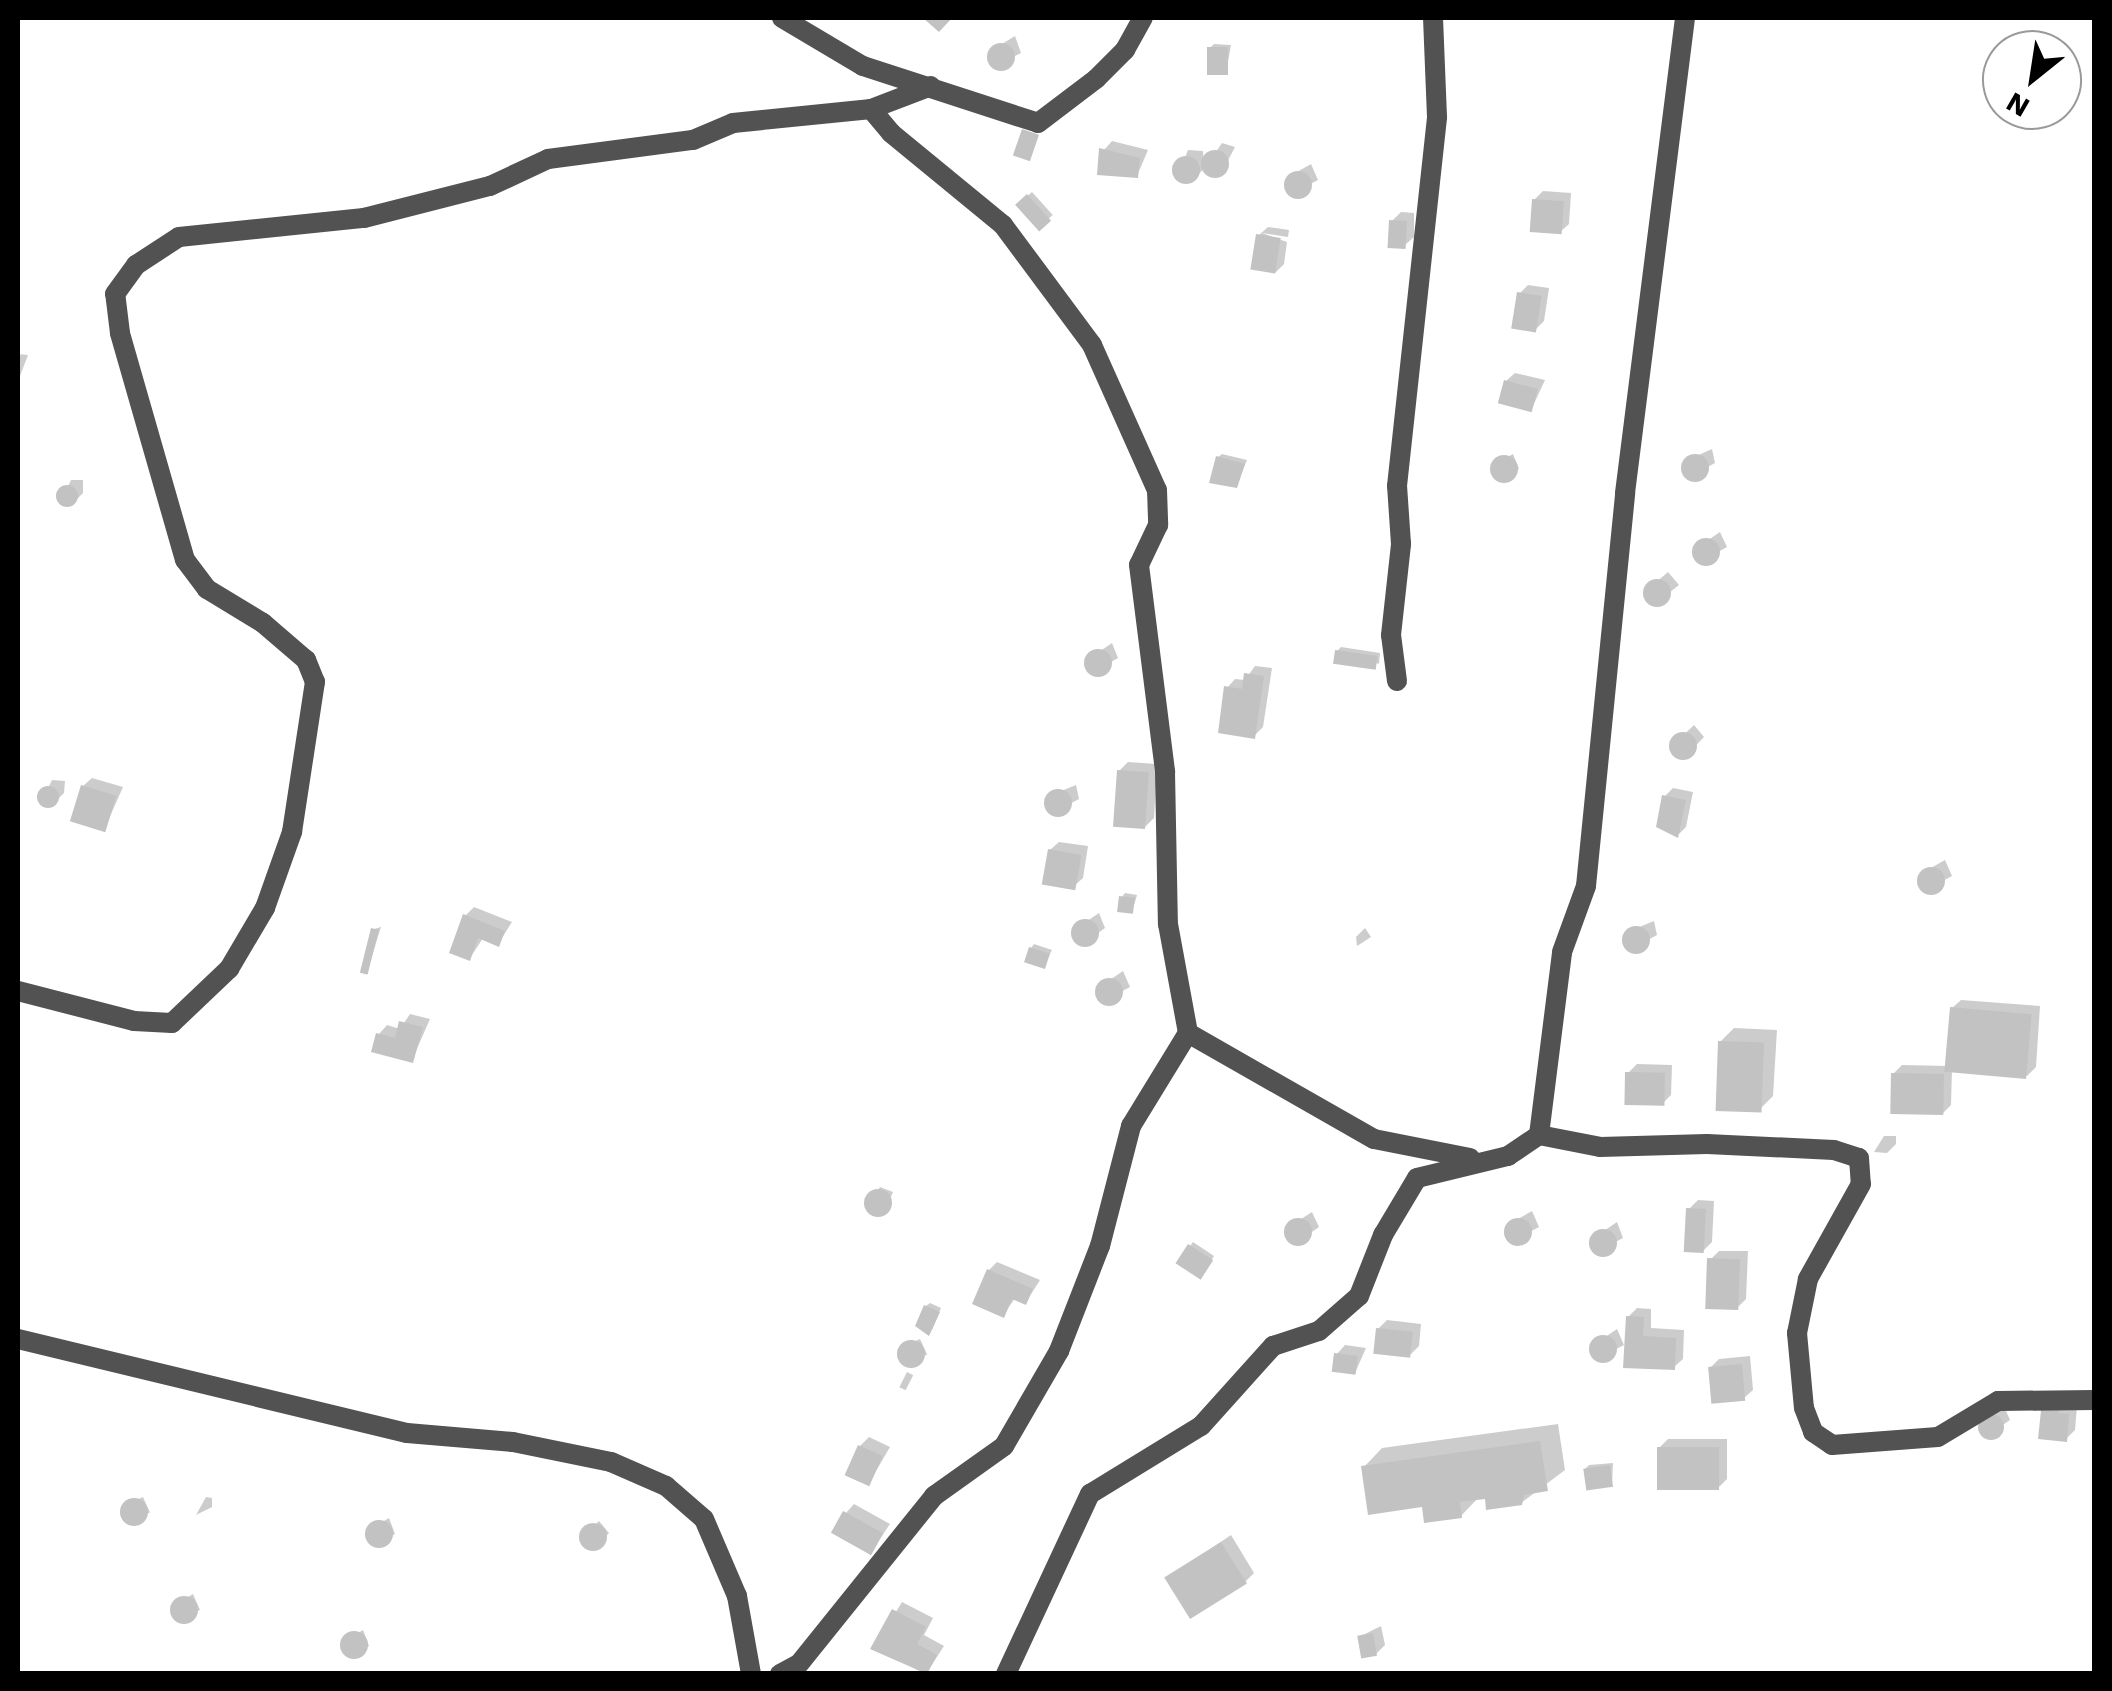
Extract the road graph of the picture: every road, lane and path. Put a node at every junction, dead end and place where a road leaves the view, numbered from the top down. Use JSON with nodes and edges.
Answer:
{"nodes":[{"id":1,"x":782,"y":18,"type":"edge"},
{"id":2,"x":1144,"y":18,"type":"edge"},
{"id":3,"x":1433,"y":18,"type":"edge"},
{"id":4,"x":1685,"y":18,"type":"edge"},
{"id":5,"x":931,"y":86,"type":"junction"},
{"id":6,"x":871,"y":109,"type":"junction"},
{"id":7,"x":1397,"y":681,"type":"dead end"},
{"id":8,"x":18,"y":991,"type":"edge"},
{"id":9,"x":1188,"y":1033,"type":"junction"},
{"id":10,"x":1539,"y":1135,"type":"junction"},
{"id":11,"x":1477,"y":1159,"type":"junction"},
{"id":12,"x":18,"y":1339,"type":"edge"},
{"id":13,"x":2094,"y":1400,"type":"edge"},
{"id":14,"x":751,"y":1674,"type":"edge"},
{"id":15,"x":780,"y":1674,"type":"edge"},
{"id":16,"x":1006,"y":1674,"type":"edge"}],
"edges":[{"from":1,"to":5,"type":"street"},
{"from":2,"to":5,"type":"street"},
{"from":3,"to":7,"type":"street"},
{"from":4,"to":10,"type":"street"},
{"from":5,"to":6,"type":"street"},
{"from":6,"to":8,"type":"street"},
{"from":6,"to":9,"type":"street"},
{"from":9,"to":11,"type":"street"},
{"from":9,"to":15,"type":"street"},
{"from":10,"to":11,"type":"street"},
{"from":10,"to":13,"type":"street"},
{"from":11,"to":16,"type":"street"},
{"from":12,"to":14,"type":"street"}]}
